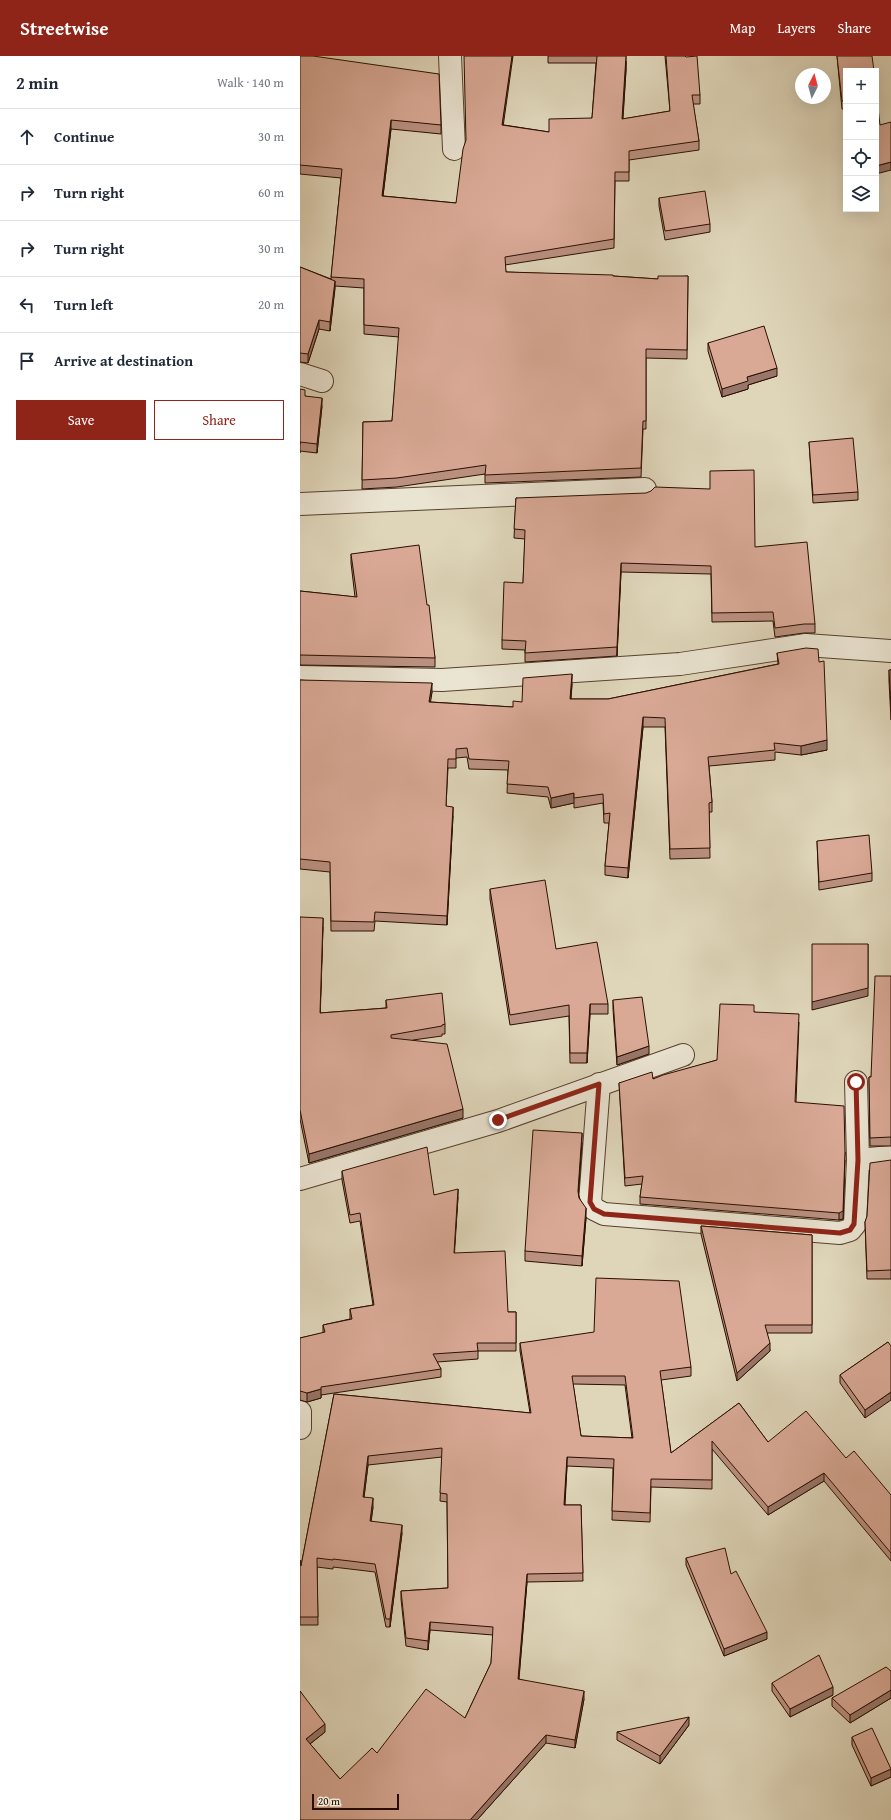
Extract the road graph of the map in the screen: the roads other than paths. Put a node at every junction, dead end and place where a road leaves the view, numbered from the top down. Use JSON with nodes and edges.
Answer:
{"nodes":[{"id":1,"x":450,"y":56,"type":"edge"},
{"id":2,"x":454,"y":149,"type":"dead end"},
{"id":3,"x":300,"y":374,"type":"edge"},
{"id":4,"x":322,"y":381,"type":"dead end"},
{"id":5,"x":645,"y":489,"type":"dead end"},
{"id":6,"x":300,"y":504,"type":"edge"},
{"id":7,"x":891,"y":651,"type":"edge"},
{"id":8,"x":300,"y":677,"type":"edge"},
{"id":9,"x":683,"y":1055,"type":"dead end"},
{"id":10,"x":856,"y":1082,"type":"dead end"},
{"id":11,"x":599,"y":1084,"type":"junction"},
{"id":12,"x":891,"y":1157,"type":"edge"},
{"id":13,"x":858,"y":1160,"type":"junction"},
{"id":14,"x":300,"y":1179,"type":"edge"},
{"id":15,"x":300,"y":1412,"type":"edge"},
{"id":16,"x":300,"y":1428,"type":"edge"}],
"edges":[{"from":1,"to":2,"type":"street"},
{"from":3,"to":4,"type":"street"},
{"from":5,"to":6,"type":"street"},
{"from":7,"to":8,"type":"street"},
{"from":9,"to":11,"type":"street"},
{"from":10,"to":13,"type":"street"},
{"from":11,"to":13,"type":"street"},
{"from":11,"to":14,"type":"street"},
{"from":12,"to":13,"type":"street"},
{"from":15,"to":16,"type":"street"}]}
